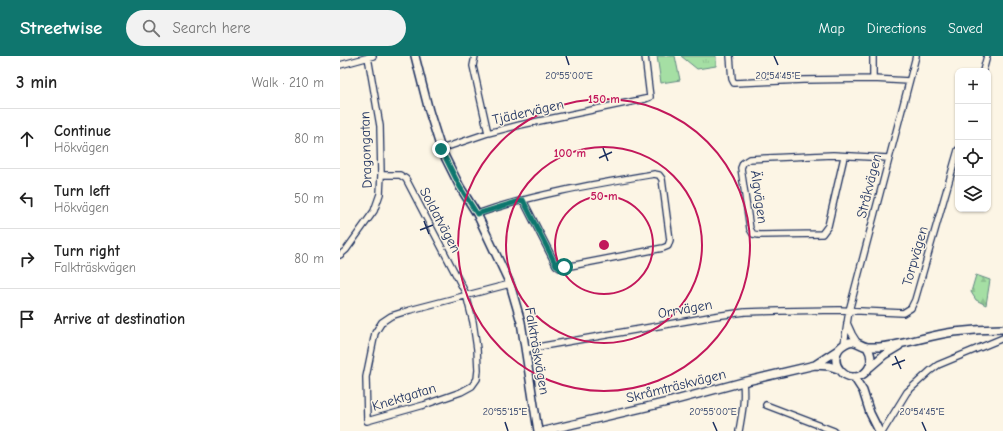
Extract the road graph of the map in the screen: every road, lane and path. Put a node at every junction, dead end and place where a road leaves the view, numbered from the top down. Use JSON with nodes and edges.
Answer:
{"nodes":[{"id":1,"x":415,"y":56,"type":"edge"},
{"id":2,"x":475,"y":56,"type":"edge"},
{"id":3,"x":645,"y":56,"type":"edge"},
{"id":4,"x":730,"y":56,"type":"edge"},
{"id":5,"x":873,"y":56,"type":"edge"},
{"id":6,"x":916,"y":56,"type":"edge"},
{"id":7,"x":988,"y":56,"type":"edge"},
{"id":8,"x":371,"y":57,"type":"edge"},
{"id":9,"x":340,"y":65,"type":"edge"},
{"id":10,"x":984,"y":68,"type":"edge"},
{"id":11,"x":873,"y":79,"type":"junction"},
{"id":12,"x":909,"y":81,"type":"junction"},
{"id":13,"x":488,"y":133,"type":"junction"},
{"id":14,"x":441,"y":149,"type":"junction"},
{"id":15,"x":844,"y":157,"type":"junction"},
{"id":16,"x":888,"y":158,"type":"junction"},
{"id":17,"x":955,"y":160,"type":"edge"},
{"id":18,"x":381,"y":175,"type":"junction"},
{"id":19,"x":523,"y":200,"type":"junction"},
{"id":20,"x":477,"y":214,"type":"junction"},
{"id":21,"x":340,"y":255,"type":"edge"},
{"id":22,"x":510,"y":284,"type":"junction"},
{"id":23,"x":466,"y":294,"type":"junction"},
{"id":24,"x":849,"y":311,"type":"junction"},
{"id":25,"x":847,"y":323,"type":"junction"},
{"id":26,"x":1003,"y":329,"type":"edge"},
{"id":27,"x":1003,"y":338,"type":"edge"},
{"id":28,"x":857,"y":342,"type":"junction"},
{"id":29,"x":903,"y":343,"type":"junction"},
{"id":30,"x":841,"y":347,"type":"junction"},
{"id":31,"x":866,"y":347,"type":"junction"},
{"id":32,"x":526,"y":349,"type":"junction"},
{"id":33,"x":815,"y":365,"type":"junction"},
{"id":34,"x":870,"y":367,"type":"junction"},
{"id":35,"x":838,"y":369,"type":"junction"},
{"id":36,"x":864,"y":374,"type":"junction"},
{"id":37,"x":854,"y":377,"type":"junction"},
{"id":38,"x":743,"y":382,"type":"junction"},
{"id":39,"x":863,"y":391,"type":"junction"},
{"id":40,"x":766,"y":405,"type":"dead end"},
{"id":41,"x":538,"y":431,"type":"edge"},
{"id":42,"x":544,"y":431,"type":"edge"},
{"id":43,"x":739,"y":431,"type":"edge"},
{"id":44,"x":834,"y":431,"type":"edge"},
{"id":45,"x":879,"y":431,"type":"edge"},
{"id":46,"x":883,"y":431,"type":"edge"}],
"edges":[{"from":1,"to":14,"type":"main road","name":"Falkträskvägen"},
{"from":2,"to":13,"type":"street","name":"Tjädervägen"},
{"from":3,"to":13,"type":"street","name":"Tjädervägen"},
{"from":4,"to":11,"type":"street"},
{"from":5,"to":11,"type":"street"},
{"from":6,"to":12,"type":"street","name":"Stråkvägen"},
{"from":7,"to":10,"type":"street"},
{"from":8,"to":9,"type":"street"},
{"from":8,"to":18,"type":"street","name":"Dragongatan"},
{"from":11,"to":12,"type":"street"},
{"from":12,"to":16,"type":"street","name":"Stråkvägen"},
{"from":13,"to":14,"type":"street","name":"Tjädervägen"},
{"from":14,"to":20,"type":"main road","name":"Falkträskvägen"},
{"from":15,"to":15,"type":"street","name":"Älgvägen"},
{"from":15,"to":16,"type":"street","name":"Älgvägen"},
{"from":16,"to":24,"type":"street","name":"Stråkvägen"},
{"from":17,"to":24,"type":"street","name":"Torpvägen"},
{"from":18,"to":21,"type":"street","name":"Dragongatan"},
{"from":18,"to":23,"type":"street","name":"Soldatvägen"},
{"from":19,"to":19,"type":"street"},
{"from":19,"to":20,"type":"street"},
{"from":20,"to":22,"type":"main road","name":"Falkträskvägen"},
{"from":22,"to":23,"type":"street","name":"Knektgatan"},
{"from":22,"to":32,"type":"main road","name":"Falkträskvägen"},
{"from":23,"to":23,"type":"street","name":"Knektgatan"},
{"from":24,"to":25,"type":"street","name":"Stråkvägen"},
{"from":24,"to":32,"type":"street","name":"Orrvägen"},
{"from":25,"to":28,"type":"street"},
{"from":25,"to":30,"type":"street","name":"Stråkvägen"},
{"from":26,"to":29,"type":"main road"},
{"from":27,"to":46,"type":"street"},
{"from":28,"to":30,"type":"main road"},
{"from":28,"to":31,"type":"main road"},
{"from":29,"to":31,"type":"main road"},
{"from":29,"to":34,"type":"main road"},
{"from":30,"to":33,"type":"main road","name":"Skråmträskvägen"},
{"from":30,"to":35,"type":"main road"},
{"from":31,"to":34,"type":"main road"},
{"from":32,"to":41,"type":"main road","name":"Falkträskvägen"},
{"from":33,"to":35,"type":"main road","name":"Skråmträskvägen"},
{"from":33,"to":38,"type":"main road","name":"Skråmträskvägen"},
{"from":34,"to":36,"type":"main road"},
{"from":35,"to":37,"type":"main road"},
{"from":36,"to":37,"type":"main road"},
{"from":36,"to":39,"type":"main road"},
{"from":37,"to":39,"type":"main road"},
{"from":38,"to":42,"type":"main road","name":"Skråmträskvägen"},
{"from":38,"to":43,"type":"street"},
{"from":39,"to":45,"type":"main road"},
{"from":40,"to":44,"type":"street"}]}
